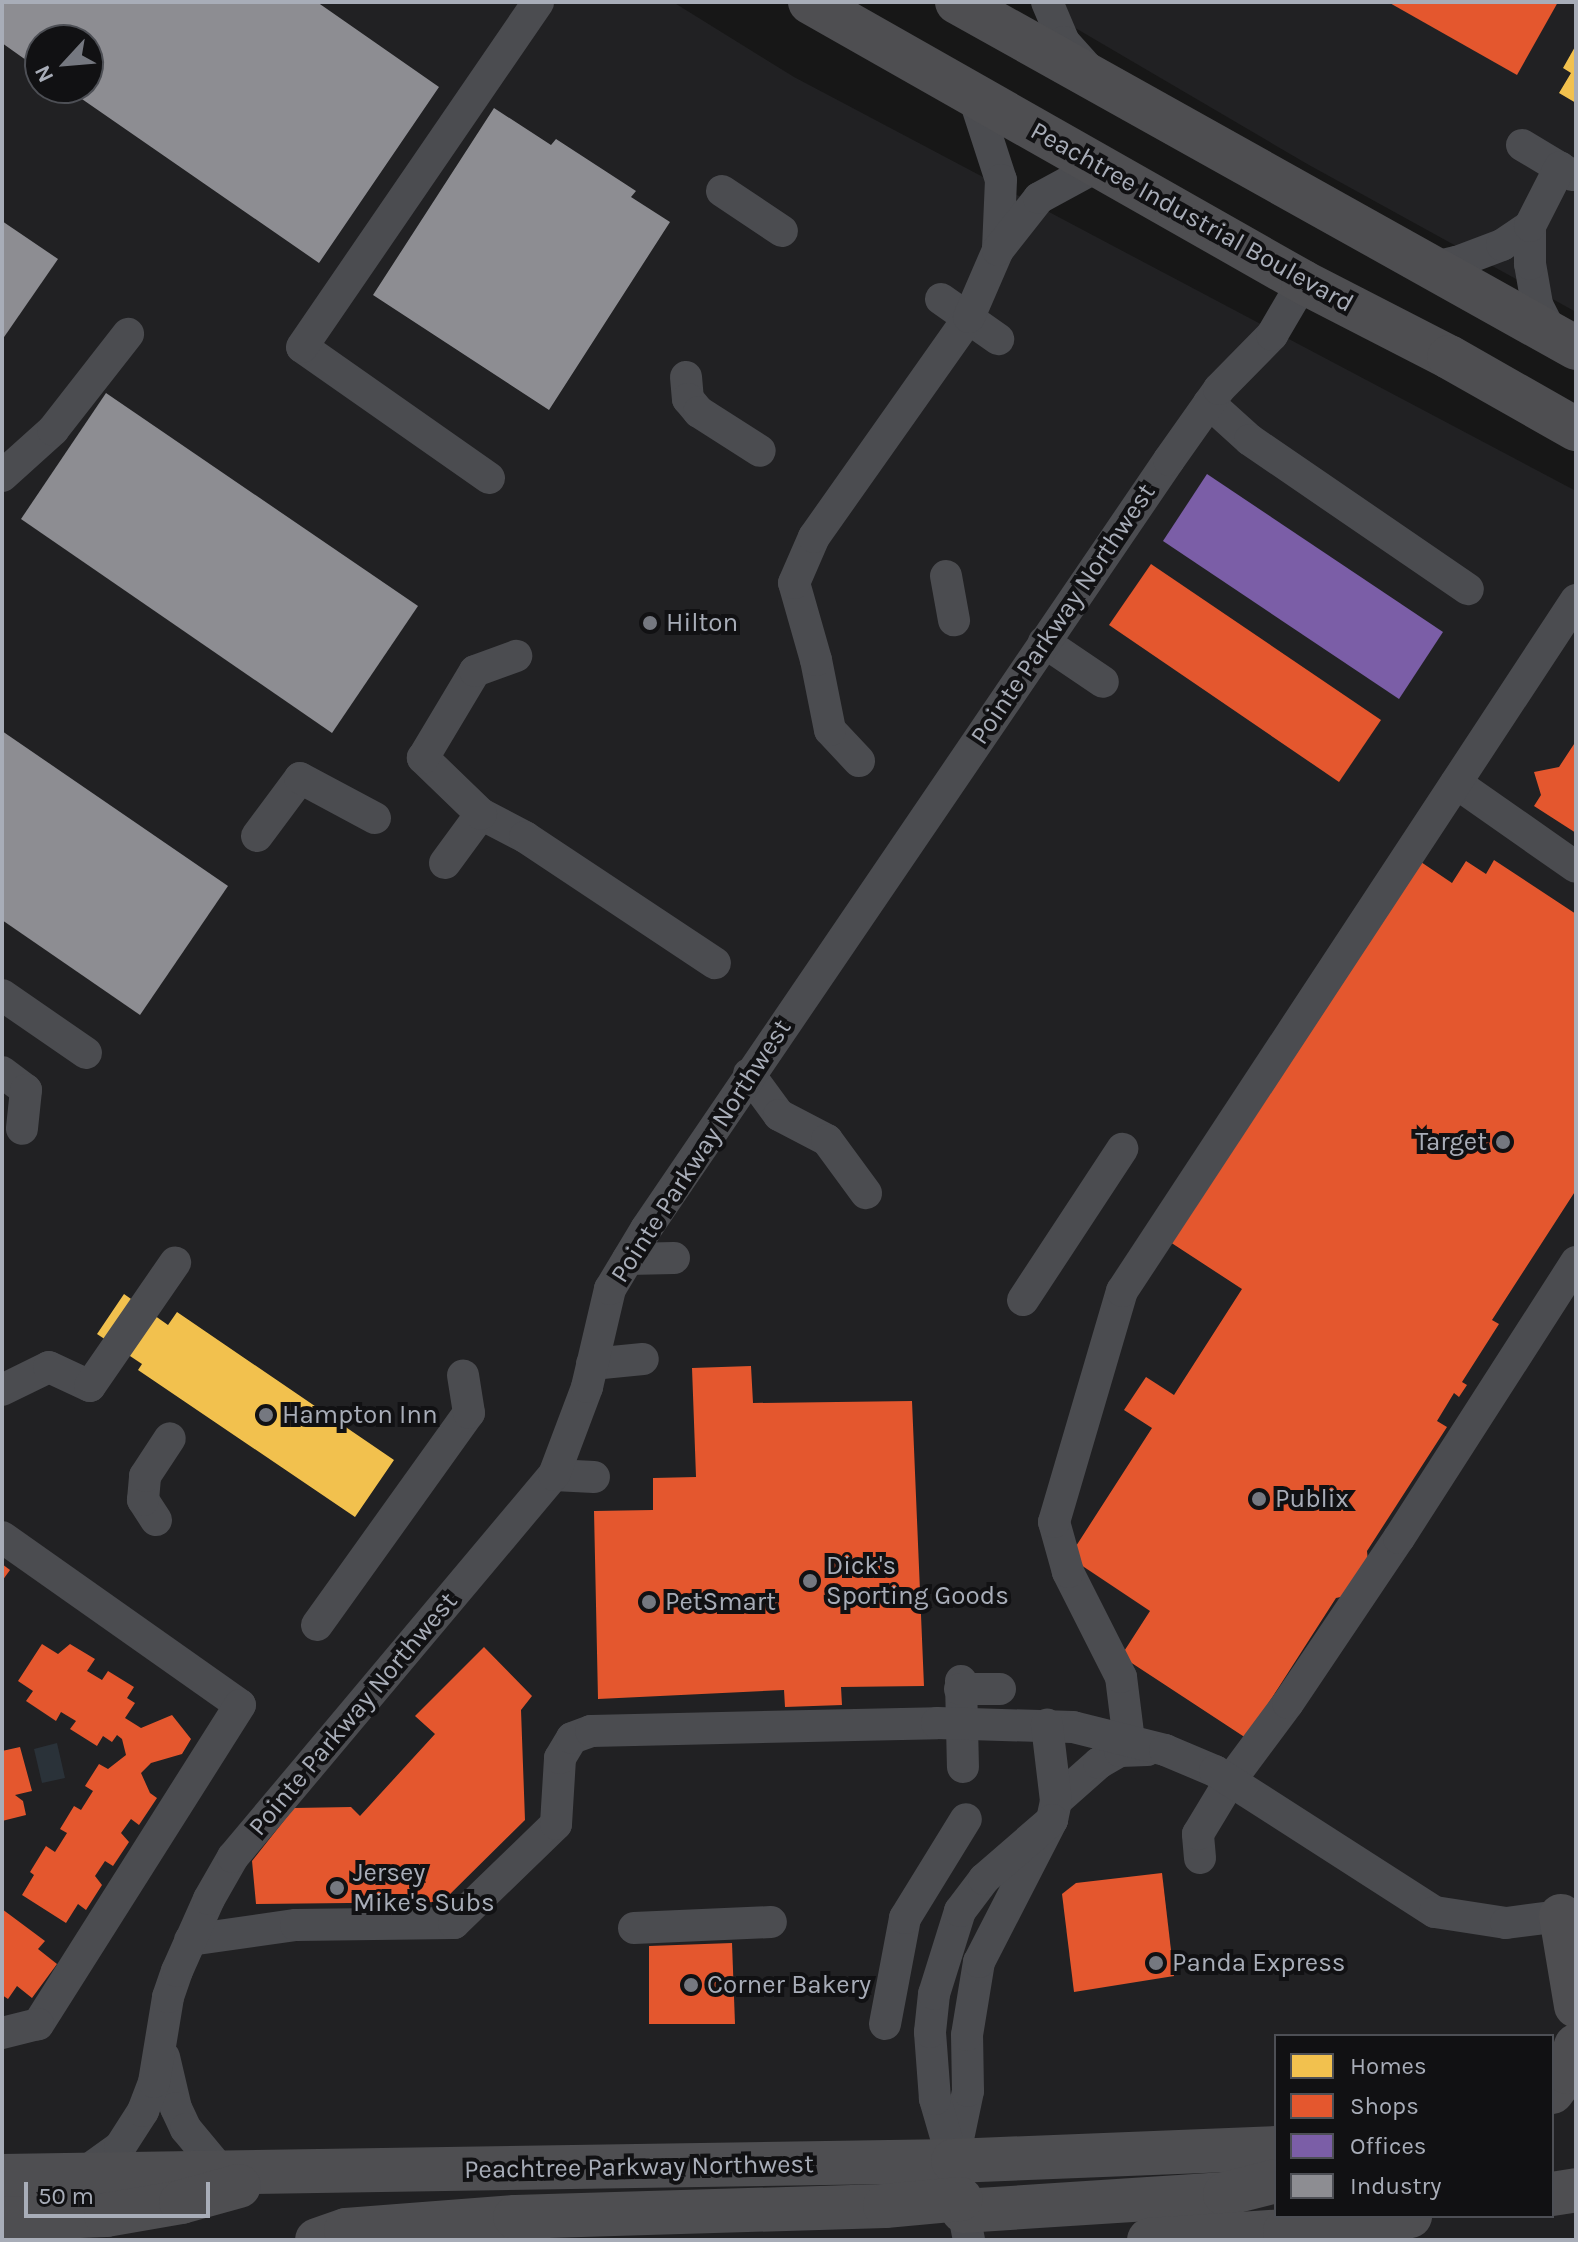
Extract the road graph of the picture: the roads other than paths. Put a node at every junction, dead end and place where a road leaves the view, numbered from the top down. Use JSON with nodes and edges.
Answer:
{"nodes":[{"id":1,"x":538,"y":2,"type":"edge"},
{"id":2,"x":810,"y":2,"type":"edge"},
{"id":3,"x":957,"y":2,"type":"edge"},
{"id":4,"x":1047,"y":2,"type":"edge"},
{"id":5,"x":1096,"y":78,"type":"junction"},
{"id":6,"x":973,"y":94,"type":"junction"},
{"id":7,"x":1522,"y":145,"type":"dead end"},
{"id":8,"x":1098,"y":166,"type":"junction"},
{"id":9,"x":722,"y":191,"type":"dead end"},
{"id":10,"x":1530,"y":226,"type":"junction"},
{"id":11,"x":782,"y":231,"type":"dead end"},
{"id":12,"x":998,"y":250,"type":"junction"},
{"id":13,"x":1430,"y":268,"type":"junction"},
{"id":14,"x":1303,"y":282,"type":"junction"},
{"id":15,"x":941,"y":299,"type":"dead end"},
{"id":16,"x":969,"y":317,"type":"junction"},
{"id":17,"x":128,"y":334,"type":"dead end"},
{"id":18,"x":998,"y":339,"type":"dead end"},
{"id":19,"x":1564,"y":342,"type":"edge"},
{"id":20,"x":686,"y":377,"type":"dead end"},
{"id":21,"x":1209,"y":403,"type":"junction"},
{"id":22,"x":1576,"y":429,"type":"edge"},
{"id":23,"x":760,"y":451,"type":"dead end"},
{"id":24,"x":2,"y":476,"type":"edge"},
{"id":25,"x":489,"y":478,"type":"dead end"},
{"id":26,"x":946,"y":576,"type":"dead end"},
{"id":27,"x":1468,"y":589,"type":"dead end"},
{"id":28,"x":1576,"y":600,"type":"edge"},
{"id":29,"x":954,"y":620,"type":"dead end"},
{"id":30,"x":1044,"y":642,"type":"junction"},
{"id":31,"x":516,"y":656,"type":"dead end"},
{"id":32,"x":1103,"y":682,"type":"dead end"},
{"id":33,"x":859,"y":761,"type":"dead end"},
{"id":34,"x":1456,"y":783,"type":"junction"},
{"id":35,"x":481,"y":814,"type":"junction"},
{"id":36,"x":375,"y":818,"type":"dead end"},
{"id":37,"x":257,"y":836,"type":"dead end"},
{"id":38,"x":445,"y":863,"type":"dead end"},
{"id":39,"x":1576,"y":867,"type":"edge"},
{"id":40,"x":715,"y":963,"type":"dead end"},
{"id":41,"x":2,"y":995,"type":"edge"},
{"id":42,"x":86,"y":1053,"type":"dead end"},
{"id":43,"x":2,"y":1072,"type":"edge"},
{"id":44,"x":749,"y":1074,"type":"junction"},
{"id":45,"x":22,"y":1129,"type":"dead end"},
{"id":46,"x":1122,"y":1149,"type":"dead end"},
{"id":47,"x":866,"y":1193,"type":"dead end"},
{"id":48,"x":674,"y":1258,"type":"dead end"},
{"id":49,"x":628,"y":1259,"type":"junction"},
{"id":50,"x":1576,"y":1262,"type":"edge"},
{"id":51,"x":175,"y":1263,"type":"dead end"},
{"id":52,"x":1023,"y":1300,"type":"dead end"},
{"id":53,"x":643,"y":1359,"type":"dead end"},
{"id":54,"x":592,"y":1364,"type":"junction"},
{"id":55,"x":463,"y":1375,"type":"dead end"},
{"id":56,"x":2,"y":1390,"type":"edge"},
{"id":57,"x":170,"y":1438,"type":"dead end"},
{"id":58,"x":554,"y":1475,"type":"junction"},
{"id":59,"x":594,"y":1477,"type":"dead end"},
{"id":60,"x":156,"y":1520,"type":"dead end"},
{"id":61,"x":2,"y":1537,"type":"edge"},
{"id":62,"x":317,"y":1625,"type":"dead end"},
{"id":63,"x":1000,"y":1689,"type":"dead end"},
{"id":64,"x":960,"y":1724,"type":"junction"},
{"id":65,"x":1047,"y":1725,"type":"junction"},
{"id":66,"x":1129,"y":1741,"type":"junction"},
{"id":67,"x":1165,"y":1750,"type":"junction"},
{"id":68,"x":963,"y":1767,"type":"dead end"},
{"id":69,"x":1230,"y":1781,"type":"junction"},
{"id":70,"x":1054,"y":1810,"type":"junction"},
{"id":71,"x":966,"y":1819,"type":"dead end"},
{"id":72,"x":1200,"y":1858,"type":"dead end"},
{"id":73,"x":1568,"y":1915,"type":"edge"},
{"id":74,"x":771,"y":1922,"type":"dead end"},
{"id":75,"x":634,"y":1928,"type":"dead end"},
{"id":76,"x":190,"y":1940,"type":"junction"},
{"id":77,"x":1576,"y":2006,"type":"edge"},
{"id":78,"x":885,"y":2024,"type":"dead end"},
{"id":79,"x":2,"y":2033,"type":"edge"},
{"id":80,"x":162,"y":2042,"type":"junction"},
{"id":81,"x":1576,"y":2046,"type":"edge"},
{"id":82,"x":1554,"y":2089,"type":"edge"},
{"id":83,"x":1576,"y":2110,"type":"edge"},
{"id":84,"x":1554,"y":2114,"type":"edge"},
{"id":85,"x":1274,"y":2148,"type":"edge"},
{"id":86,"x":220,"y":2170,"type":"junction"},
{"id":87,"x":271,"y":2173,"type":"junction"},
{"id":88,"x":80,"y":2175,"type":"junction"},
{"id":89,"x":2,"y":2176,"type":"edge"},
{"id":90,"x":1274,"y":2182,"type":"edge"},
{"id":91,"x":1576,"y":2190,"type":"edge"},
{"id":92,"x":1554,"y":2194,"type":"edge"},
{"id":93,"x":962,"y":2203,"type":"edge"},
{"id":94,"x":1393,"y":2218,"type":"edge"},
{"id":95,"x":2,"y":2219,"type":"edge"},
{"id":96,"x":317,"y":2240,"type":"edge"},
{"id":97,"x":1149,"y":2240,"type":"edge"}],
"edges":[{"from":1,"to":25,"type":"street"},
{"from":2,"to":6,"type":"highway","name":"Peachtree Industrial Boulevard"},
{"from":3,"to":5,"type":"highway"},
{"from":4,"to":5,"type":"street"},
{"from":5,"to":13,"type":"highway"},
{"from":6,"to":8,"type":"highway","name":"Peachtree Industrial Boulevard"},
{"from":6,"to":12,"type":"street"},
{"from":7,"to":10,"type":"street"},
{"from":8,"to":12,"type":"street"},
{"from":8,"to":14,"type":"highway","name":"Peachtree Industrial Boulevard"},
{"from":9,"to":11,"type":"street"},
{"from":10,"to":13,"type":"street"},
{"from":10,"to":19,"type":"street"},
{"from":12,"to":16,"type":"street"},
{"from":13,"to":19,"type":"highway"},
{"from":14,"to":21,"type":"street","name":"Pointe Parkway Northwest"},
{"from":14,"to":22,"type":"highway","name":"Peachtree Industrial Boulevard"},
{"from":15,"to":16,"type":"street"},
{"from":16,"to":18,"type":"street"},
{"from":16,"to":33,"type":"street"},
{"from":17,"to":24,"type":"street"},
{"from":20,"to":23,"type":"street"},
{"from":21,"to":27,"type":"street"},
{"from":21,"to":30,"type":"street","name":"Pointe Parkway Northwest"},
{"from":26,"to":29,"type":"street"},
{"from":28,"to":34,"type":"street"},
{"from":30,"to":32,"type":"street"},
{"from":30,"to":44,"type":"street","name":"Pointe Parkway Northwest"},
{"from":31,"to":35,"type":"street"},
{"from":34,"to":39,"type":"street"},
{"from":34,"to":66,"type":"street"},
{"from":35,"to":38,"type":"street"},
{"from":35,"to":40,"type":"street"},
{"from":36,"to":37,"type":"street"},
{"from":41,"to":42,"type":"street"},
{"from":43,"to":45,"type":"street"},
{"from":44,"to":47,"type":"street"},
{"from":44,"to":49,"type":"street","name":"Pointe Parkway Northwest"},
{"from":46,"to":52,"type":"street"},
{"from":48,"to":49,"type":"street"},
{"from":49,"to":54,"type":"street","name":"Pointe Parkway Northwest"},
{"from":50,"to":69,"type":"street"},
{"from":51,"to":56,"type":"street"},
{"from":53,"to":54,"type":"street"},
{"from":54,"to":58,"type":"street","name":"Pointe Parkway Northwest"},
{"from":55,"to":62,"type":"street"},
{"from":57,"to":60,"type":"street"},
{"from":58,"to":59,"type":"street"},
{"from":58,"to":76,"type":"street","name":"Pointe Parkway Northwest"},
{"from":61,"to":79,"type":"street"},
{"from":63,"to":64,"type":"street"},
{"from":64,"to":65,"type":"street"},
{"from":64,"to":68,"type":"street"},
{"from":64,"to":76,"type":"street"},
{"from":65,"to":66,"type":"street"},
{"from":65,"to":70,"type":"street"},
{"from":66,"to":67,"type":"street"},
{"from":67,"to":69,"type":"street"},
{"from":67,"to":70,"type":"street"},
{"from":69,"to":72,"type":"street"},
{"from":69,"to":73,"type":"street"},
{"from":70,"to":93,"type":"street"},
{"from":71,"to":78,"type":"street"},
{"from":73,"to":77,"type":"highway"},
{"from":74,"to":75,"type":"street"},
{"from":76,"to":80,"type":"street","name":"Pointe Parkway Northwest"},
{"from":80,"to":86,"type":"street","name":"Pointe Parkway Northwest"},
{"from":80,"to":88,"type":"street","name":"Pointe Parkway Northwest"},
{"from":81,"to":82,"type":"highway"},
{"from":83,"to":84,"type":"highway"},
{"from":85,"to":93,"type":"highway","name":"Peachtree Parkway Northwest"},
{"from":86,"to":87,"type":"highway","name":"Peachtree Parkway Northwest"},
{"from":86,"to":88,"type":"highway","name":"Peachtree Parkway Northwest"},
{"from":87,"to":93,"type":"highway","name":"Peachtree Parkway Northwest"},
{"from":87,"to":95,"type":"highway"},
{"from":88,"to":89,"type":"highway","name":"Peachtree Parkway Northwest"},
{"from":90,"to":93,"type":"highway"},
{"from":91,"to":92,"type":"highway"},
{"from":93,"to":96,"type":"highway"},
{"from":94,"to":97,"type":"highway"}]}
